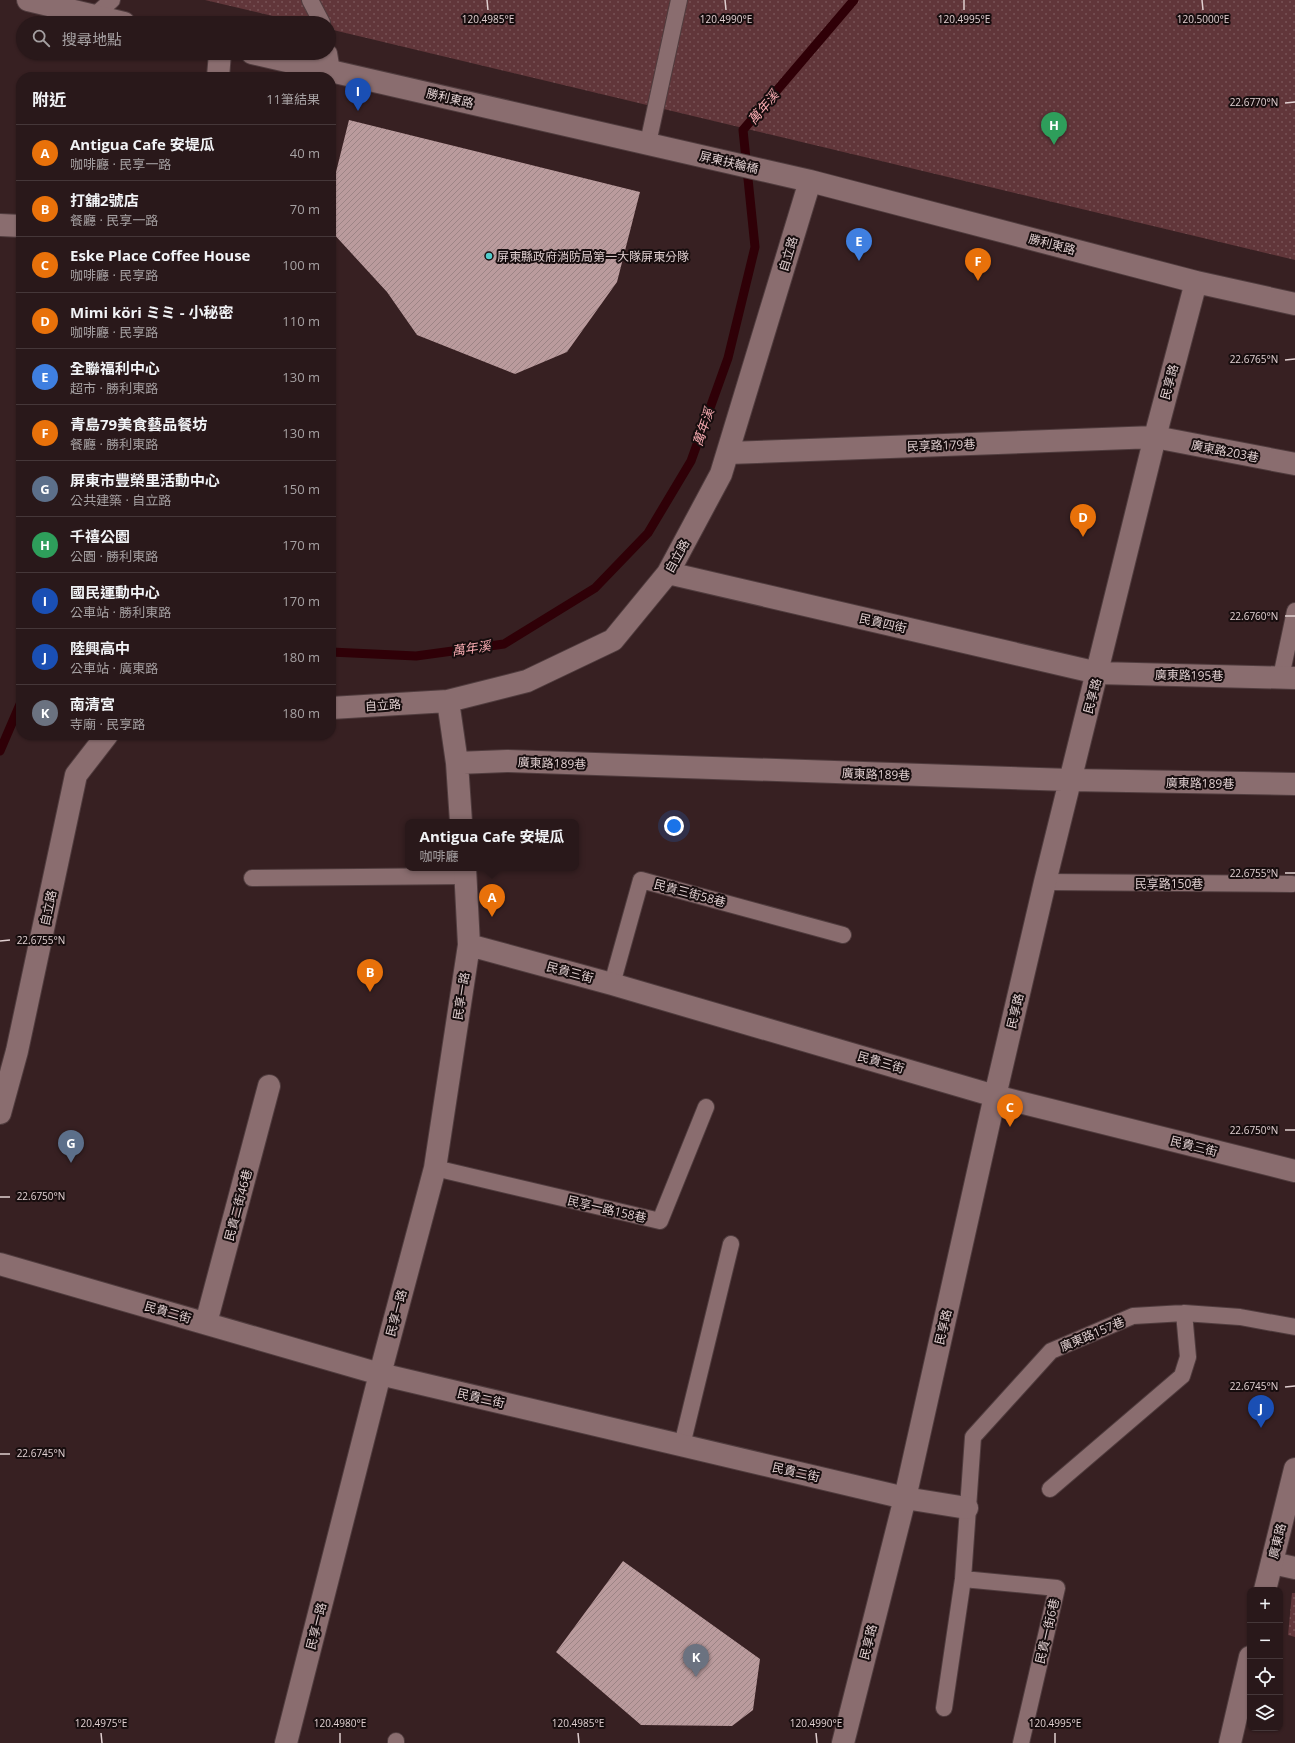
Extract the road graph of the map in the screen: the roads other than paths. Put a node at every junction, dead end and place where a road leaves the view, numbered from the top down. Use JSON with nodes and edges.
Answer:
{"nodes":[{"id":1,"x":28,"y":0,"type":"edge"},
{"id":2,"x":112,"y":0,"type":"edge"},
{"id":3,"x":310,"y":0,"type":"edge"},
{"id":4,"x":679,"y":0,"type":"edge"},
{"id":5,"x":94,"y":16,"type":"joint"},
{"id":6,"x":318,"y":16,"type":"edge"},
{"id":7,"x":219,"y":60,"type":"edge"},
{"id":8,"x":313,"y":60,"type":"edge"},
{"id":9,"x":330,"y":62,"type":"edge"},
{"id":10,"x":218,"y":72,"type":"edge"},
{"id":11,"x":648,"y":143,"type":"junction"},
{"id":12,"x":810,"y":181,"type":"junction"},
{"id":13,"x":0,"y":225,"type":"edge"},
{"id":14,"x":16,"y":226,"type":"edge"},
{"id":15,"x":1196,"y":282,"type":"junction"},
{"id":16,"x":1295,"y":304,"type":"edge"},
{"id":17,"x":1155,"y":437,"type":"junction"},
{"id":18,"x":728,"y":453,"type":"junction"},
{"id":19,"x":1295,"y":464,"type":"edge"},
{"id":20,"x":668,"y":573,"type":"junction"},
{"id":21,"x":1295,"y":611,"type":"edge"},
{"id":22,"x":1098,"y":673,"type":"junction"},
{"id":23,"x":1288,"y":678,"type":"edge"},
{"id":24,"x":448,"y":701,"type":"junction"},
{"id":25,"x":336,"y":708,"type":"edge"},
{"id":26,"x":103,"y":740,"type":"edge"},
{"id":27,"x":457,"y":763,"type":"junction"},
{"id":28,"x":1070,"y":780,"type":"junction"},
{"id":29,"x":1295,"y":784,"type":"edge"},
{"id":30,"x":461,"y":819,"type":"edge"},
{"id":31,"x":465,"y":872,"type":"edge"},
{"id":32,"x":252,"y":878,"type":"dead end"},
{"id":33,"x":1045,"y":882,"type":"junction"},
{"id":34,"x":1292,"y":884,"type":"dead end"},
{"id":35,"x":843,"y":935,"type":"dead end"},
{"id":36,"x":469,"y":945,"type":"junction"},
{"id":37,"x":612,"y":984,"type":"junction"},
{"id":38,"x":269,"y":1086,"type":"dead end"},
{"id":39,"x":995,"y":1096,"type":"junction"},
{"id":40,"x":706,"y":1107,"type":"dead end"},
{"id":41,"x":0,"y":1112,"type":"edge"},
{"id":42,"x":435,"y":1168,"type":"junction"},
{"id":43,"x":1295,"y":1171,"type":"edge"},
{"id":44,"x":731,"y":1244,"type":"dead end"},
{"id":45,"x":0,"y":1264,"type":"edge"},
{"id":46,"x":1184,"y":1313,"type":"junction"},
{"id":47,"x":206,"y":1323,"type":"junction"},
{"id":48,"x":1295,"y":1327,"type":"edge"},
{"id":49,"x":380,"y":1374,"type":"junction"},
{"id":50,"x":682,"y":1445,"type":"junction"},
{"id":51,"x":1295,"y":1469,"type":"edge"},
{"id":52,"x":1050,"y":1489,"type":"dead end"},
{"id":53,"x":905,"y":1498,"type":"junction"},
{"id":54,"x":967,"y":1508,"type":"junction"},
{"id":55,"x":1272,"y":1563,"type":"junction"},
{"id":56,"x":1295,"y":1568,"type":"edge"},
{"id":57,"x":963,"y":1579,"type":"junction"},
{"id":58,"x":1266,"y":1587,"type":"edge"},
{"id":59,"x":1250,"y":1659,"type":"edge"},
{"id":60,"x":944,"y":1708,"type":"dead end"},
{"id":61,"x":286,"y":1743,"type":"edge"},
{"id":62,"x":843,"y":1743,"type":"edge"},
{"id":63,"x":1022,"y":1743,"type":"edge"},
{"id":64,"x":1230,"y":1743,"type":"edge"}],
"edges":[{"from":1,"to":5,"type":"street"},
{"from":2,"to":5,"type":"lane"},
{"from":3,"to":6,"type":"lane"},
{"from":4,"to":11,"type":"lane"},
{"from":7,"to":10,"type":"street"},
{"from":8,"to":9,"type":"street","name":"勝利東路"},
{"from":9,"to":11,"type":"street","name":"勝利東路"},
{"from":11,"to":12,"type":"street","name":"屏東扶輪橋"},
{"from":12,"to":15,"type":"street","name":"勝利東路"},
{"from":12,"to":18,"type":"street","name":"自立路"},
{"from":13,"to":14,"type":"street"},
{"from":15,"to":16,"type":"street","name":"勝利東路"},
{"from":15,"to":17,"type":"street","name":"民享路"},
{"from":17,"to":18,"type":"street","name":"民享路179巷"},
{"from":17,"to":19,"type":"street","name":"廣東路203巷"},
{"from":17,"to":22,"type":"street","name":"民享路"},
{"from":18,"to":20,"type":"street","name":"自立路"},
{"from":20,"to":22,"type":"street","name":"民貴四街"},
{"from":20,"to":24,"type":"street","name":"自立路"},
{"from":21,"to":23,"type":"lane","name":"廣東路195巷"},
{"from":22,"to":23,"type":"street","name":"廣東路195巷"},
{"from":22,"to":28,"type":"street","name":"民享路"},
{"from":24,"to":25,"type":"street","name":"自立路"},
{"from":24,"to":27,"type":"street"},
{"from":26,"to":41,"type":"street","name":"自立路"},
{"from":27,"to":28,"type":"street","name":"廣東路189巷"},
{"from":27,"to":30,"type":"street"},
{"from":28,"to":29,"type":"street","name":"廣東路189巷"},
{"from":28,"to":33,"type":"street","name":"民享路"},
{"from":31,"to":32,"type":"lane","name":"民享一路"},
{"from":31,"to":36,"type":"street","name":"民享一路"},
{"from":33,"to":34,"type":"lane","name":"民享路150巷"},
{"from":33,"to":39,"type":"street","name":"民享路"},
{"from":35,"to":37,"type":"lane","name":"民貴三街58巷"},
{"from":36,"to":37,"type":"street","name":"民貴三街"},
{"from":36,"to":42,"type":"street","name":"民享一路"},
{"from":37,"to":39,"type":"street","name":"民貴三街"},
{"from":38,"to":47,"type":"street","name":"民貴二街46巷"},
{"from":39,"to":43,"type":"street","name":"民貴三街"},
{"from":39,"to":53,"type":"street","name":"民享路"},
{"from":40,"to":42,"type":"lane","name":"民享一路158巷"},
{"from":42,"to":49,"type":"street","name":"民享一路"},
{"from":44,"to":50,"type":"lane"},
{"from":45,"to":47,"type":"street","name":"民貴二街"},
{"from":46,"to":48,"type":"lane","name":"廣東路157巷"},
{"from":46,"to":52,"type":"lane"},
{"from":46,"to":54,"type":"lane","name":"廣東路157巷"},
{"from":47,"to":49,"type":"street","name":"民貴二街"},
{"from":49,"to":50,"type":"street","name":"民貴二街"},
{"from":49,"to":61,"type":"street","name":"民享一路"},
{"from":50,"to":53,"type":"street","name":"民貴二街"},
{"from":51,"to":55,"type":"street","name":"廣東路"},
{"from":53,"to":54,"type":"street","name":"民貴二街"},
{"from":53,"to":62,"type":"street","name":"民享路"},
{"from":54,"to":57,"type":"lane","name":"廣東路157巷"},
{"from":55,"to":56,"type":"street"},
{"from":55,"to":58,"type":"street","name":"廣東路"},
{"from":57,"to":60,"type":"lane","name":"廣東路157巷"},
{"from":57,"to":63,"type":"lane","name":"民貴一街6巷"},
{"from":59,"to":64,"type":"street"}]}
